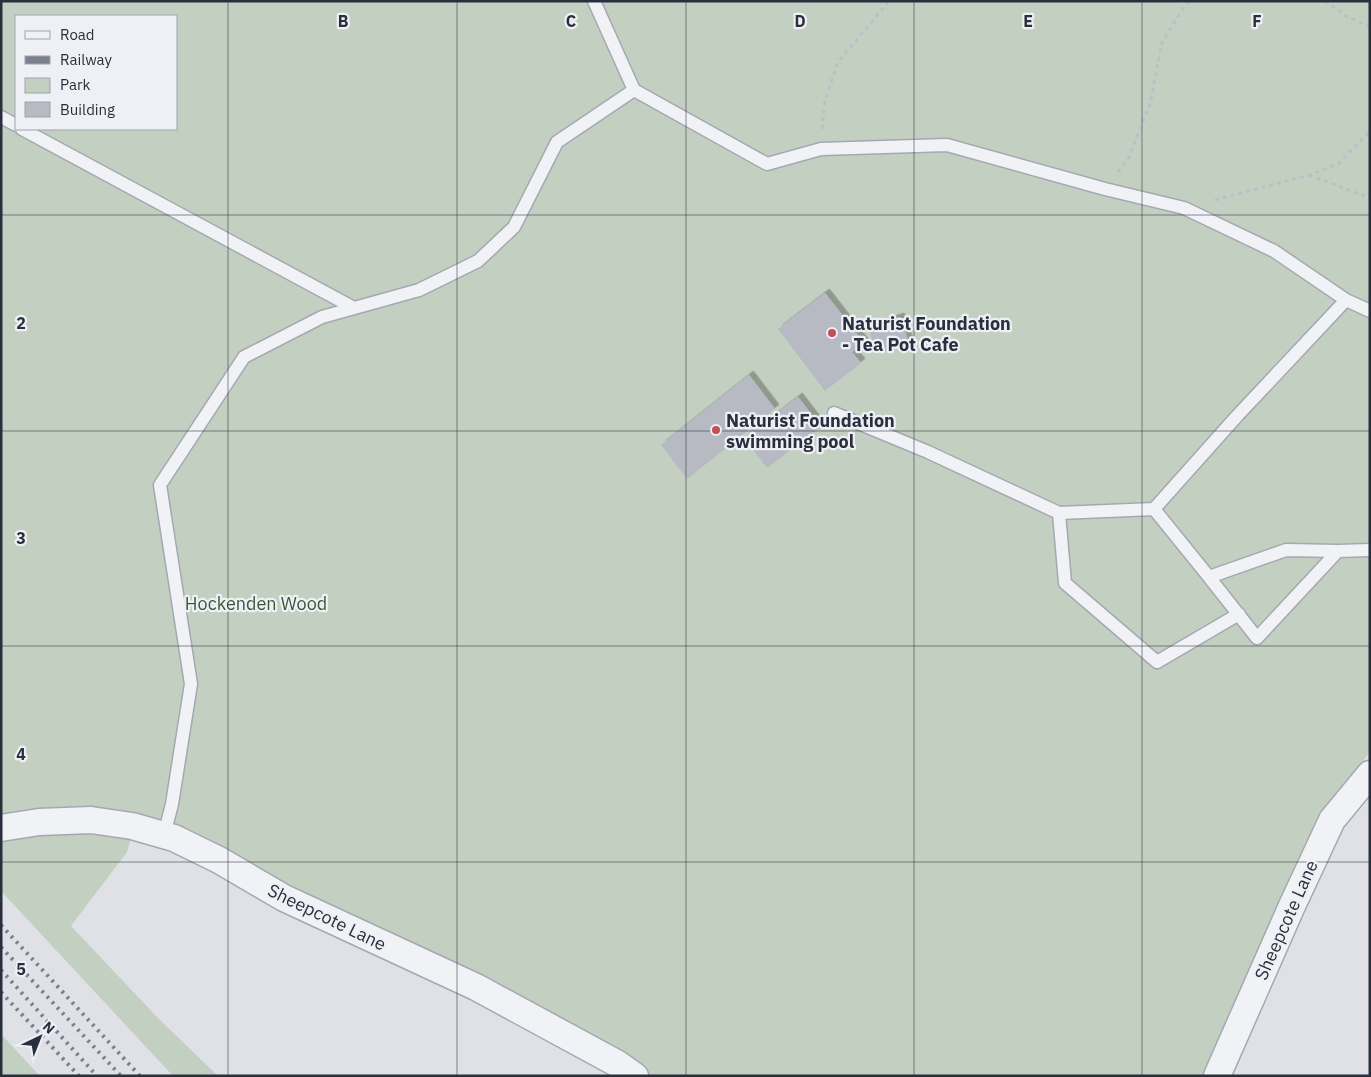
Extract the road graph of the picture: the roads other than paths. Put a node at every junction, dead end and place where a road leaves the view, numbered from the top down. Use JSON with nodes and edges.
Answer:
{"nodes":[{"id":1,"x":594,"y":1,"type":"edge"},
{"id":2,"x":634,"y":90,"type":"junction"},
{"id":3,"x":1,"y":117,"type":"edge"},
{"id":4,"x":15,"y":125,"type":"edge"},
{"id":5,"x":24,"y":130,"type":"edge"},
{"id":6,"x":1346,"y":300,"type":"junction"},
{"id":7,"x":354,"y":308,"type":"junction"},
{"id":8,"x":1370,"y":311,"type":"edge"},
{"id":9,"x":834,"y":413,"type":"dead end"},
{"id":10,"x":1154,"y":509,"type":"junction"},
{"id":11,"x":1059,"y":513,"type":"junction"},
{"id":12,"x":1370,"y":550,"type":"edge"},
{"id":13,"x":1338,"y":551,"type":"junction"},
{"id":14,"x":1209,"y":576,"type":"junction"},
{"id":15,"x":1239,"y":614,"type":"junction"},
{"id":16,"x":1370,"y":774,"type":"edge"},
{"id":17,"x":1,"y":828,"type":"edge"},
{"id":18,"x":164,"y":835,"type":"junction"},
{"id":19,"x":635,"y":1076,"type":"edge"},
{"id":20,"x":1217,"y":1076,"type":"edge"}],
"edges":[{"from":1,"to":2,"type":"lane"},
{"from":2,"to":6,"type":"lane"},
{"from":2,"to":7,"type":"lane"},
{"from":3,"to":4,"type":"lane"},
{"from":5,"to":7,"type":"lane"},
{"from":6,"to":8,"type":"lane"},
{"from":6,"to":10,"type":"lane"},
{"from":7,"to":18,"type":"lane"},
{"from":9,"to":11,"type":"lane"},
{"from":10,"to":11,"type":"lane"},
{"from":10,"to":14,"type":"lane"},
{"from":11,"to":15,"type":"lane"},
{"from":12,"to":13,"type":"lane"},
{"from":13,"to":14,"type":"lane"},
{"from":13,"to":15,"type":"lane"},
{"from":14,"to":15,"type":"lane"},
{"from":16,"to":20,"type":"street","name":"Sheepcote Lane"},
{"from":17,"to":18,"type":"street","name":"Sheepcote Lane"},
{"from":18,"to":19,"type":"street","name":"Sheepcote Lane"}]}
